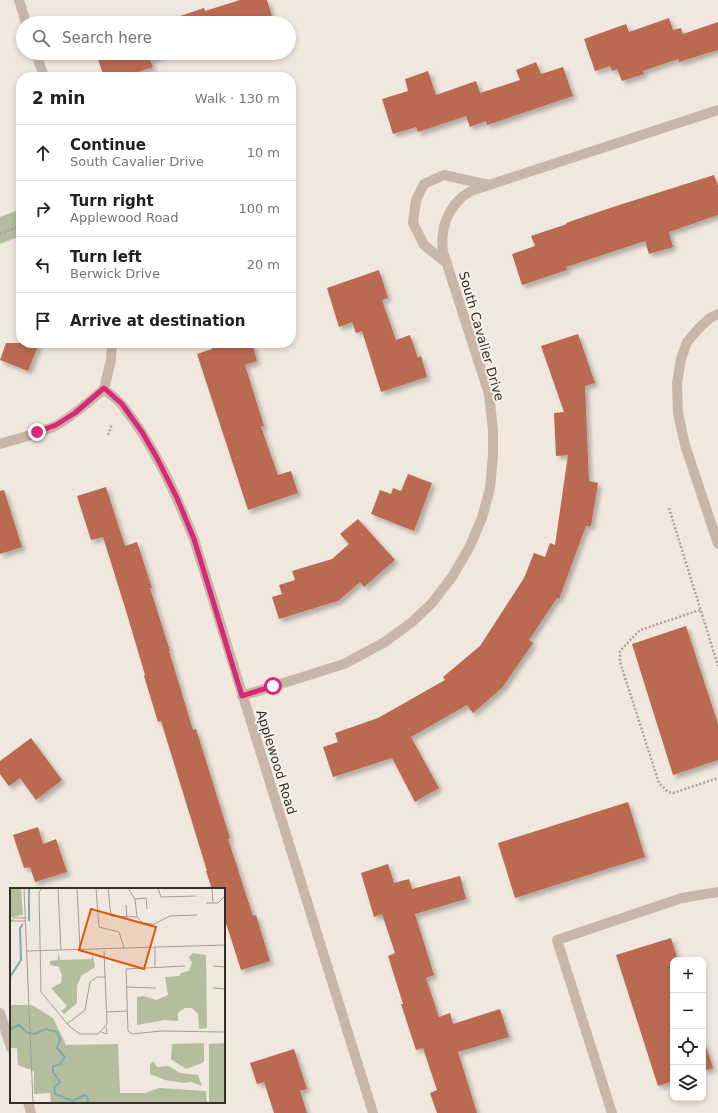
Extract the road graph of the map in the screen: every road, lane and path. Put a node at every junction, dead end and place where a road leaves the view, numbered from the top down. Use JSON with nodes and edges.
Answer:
{"nodes":[{"id":1,"x":20,"y":0,"type":"edge"},
{"id":2,"x":24,"y":16,"type":"edge"},
{"id":3,"x":38,"y":60,"type":"edge"},
{"id":4,"x":42,"y":72,"type":"edge"},
{"id":5,"x":718,"y":110,"type":"edge"},
{"id":6,"x":489,"y":185,"type":"junction"},
{"id":7,"x":16,"y":228,"type":"edge"},
{"id":8,"x":0,"y":234,"type":"edge"},
{"id":9,"x":447,"y":263,"type":"junction"},
{"id":10,"x":718,"y":314,"type":"edge"},
{"id":11,"x":112,"y":348,"type":"edge"},
{"id":12,"x":104,"y":388,"type":"junction"},
{"id":13,"x":112,"y":424,"type":"dead end"},
{"id":14,"x":108,"y":435,"type":"dead end"},
{"id":15,"x":0,"y":444,"type":"edge"},
{"id":16,"x":669,"y":508,"type":"dead end"},
{"id":17,"x":718,"y":544,"type":"edge"},
{"id":18,"x":700,"y":610,"type":"junction"},
{"id":19,"x":718,"y":666,"type":"edge"},
{"id":20,"x":242,"y":696,"type":"junction"},
{"id":21,"x":718,"y":778,"type":"edge"},
{"id":22,"x":718,"y":892,"type":"edge"},
{"id":23,"x":0,"y":1013,"type":"edge"},
{"id":24,"x":10,"y":1045,"type":"edge"},
{"id":25,"x":28,"y":1103,"type":"edge"},
{"id":26,"x":31,"y":1113,"type":"edge"},
{"id":27,"x":373,"y":1113,"type":"edge"},
{"id":28,"x":612,"y":1113,"type":"edge"}],
"edges":[{"from":1,"to":2,"type":"street"},
{"from":3,"to":4,"type":"street"},
{"from":5,"to":6,"type":"street","name":"South Cavalier Drive"},
{"from":6,"to":9,"type":"street","name":"South Cavalier Drive"},
{"from":6,"to":9,"type":"street"},
{"from":7,"to":8,"type":"path"},
{"from":9,"to":20,"type":"street","name":"South Cavalier Drive"},
{"from":10,"to":17,"type":"street"},
{"from":11,"to":12,"type":"street"},
{"from":12,"to":15,"type":"street"},
{"from":12,"to":20,"type":"street","name":"Applewood Road"},
{"from":13,"to":14,"type":"path"},
{"from":16,"to":18,"type":"path"},
{"from":18,"to":19,"type":"path"},
{"from":18,"to":21,"type":"path"},
{"from":20,"to":27,"type":"street","name":"Applewood Road"},
{"from":22,"to":28,"type":"street"},
{"from":23,"to":24,"type":"street"},
{"from":25,"to":26,"type":"street"}]}
